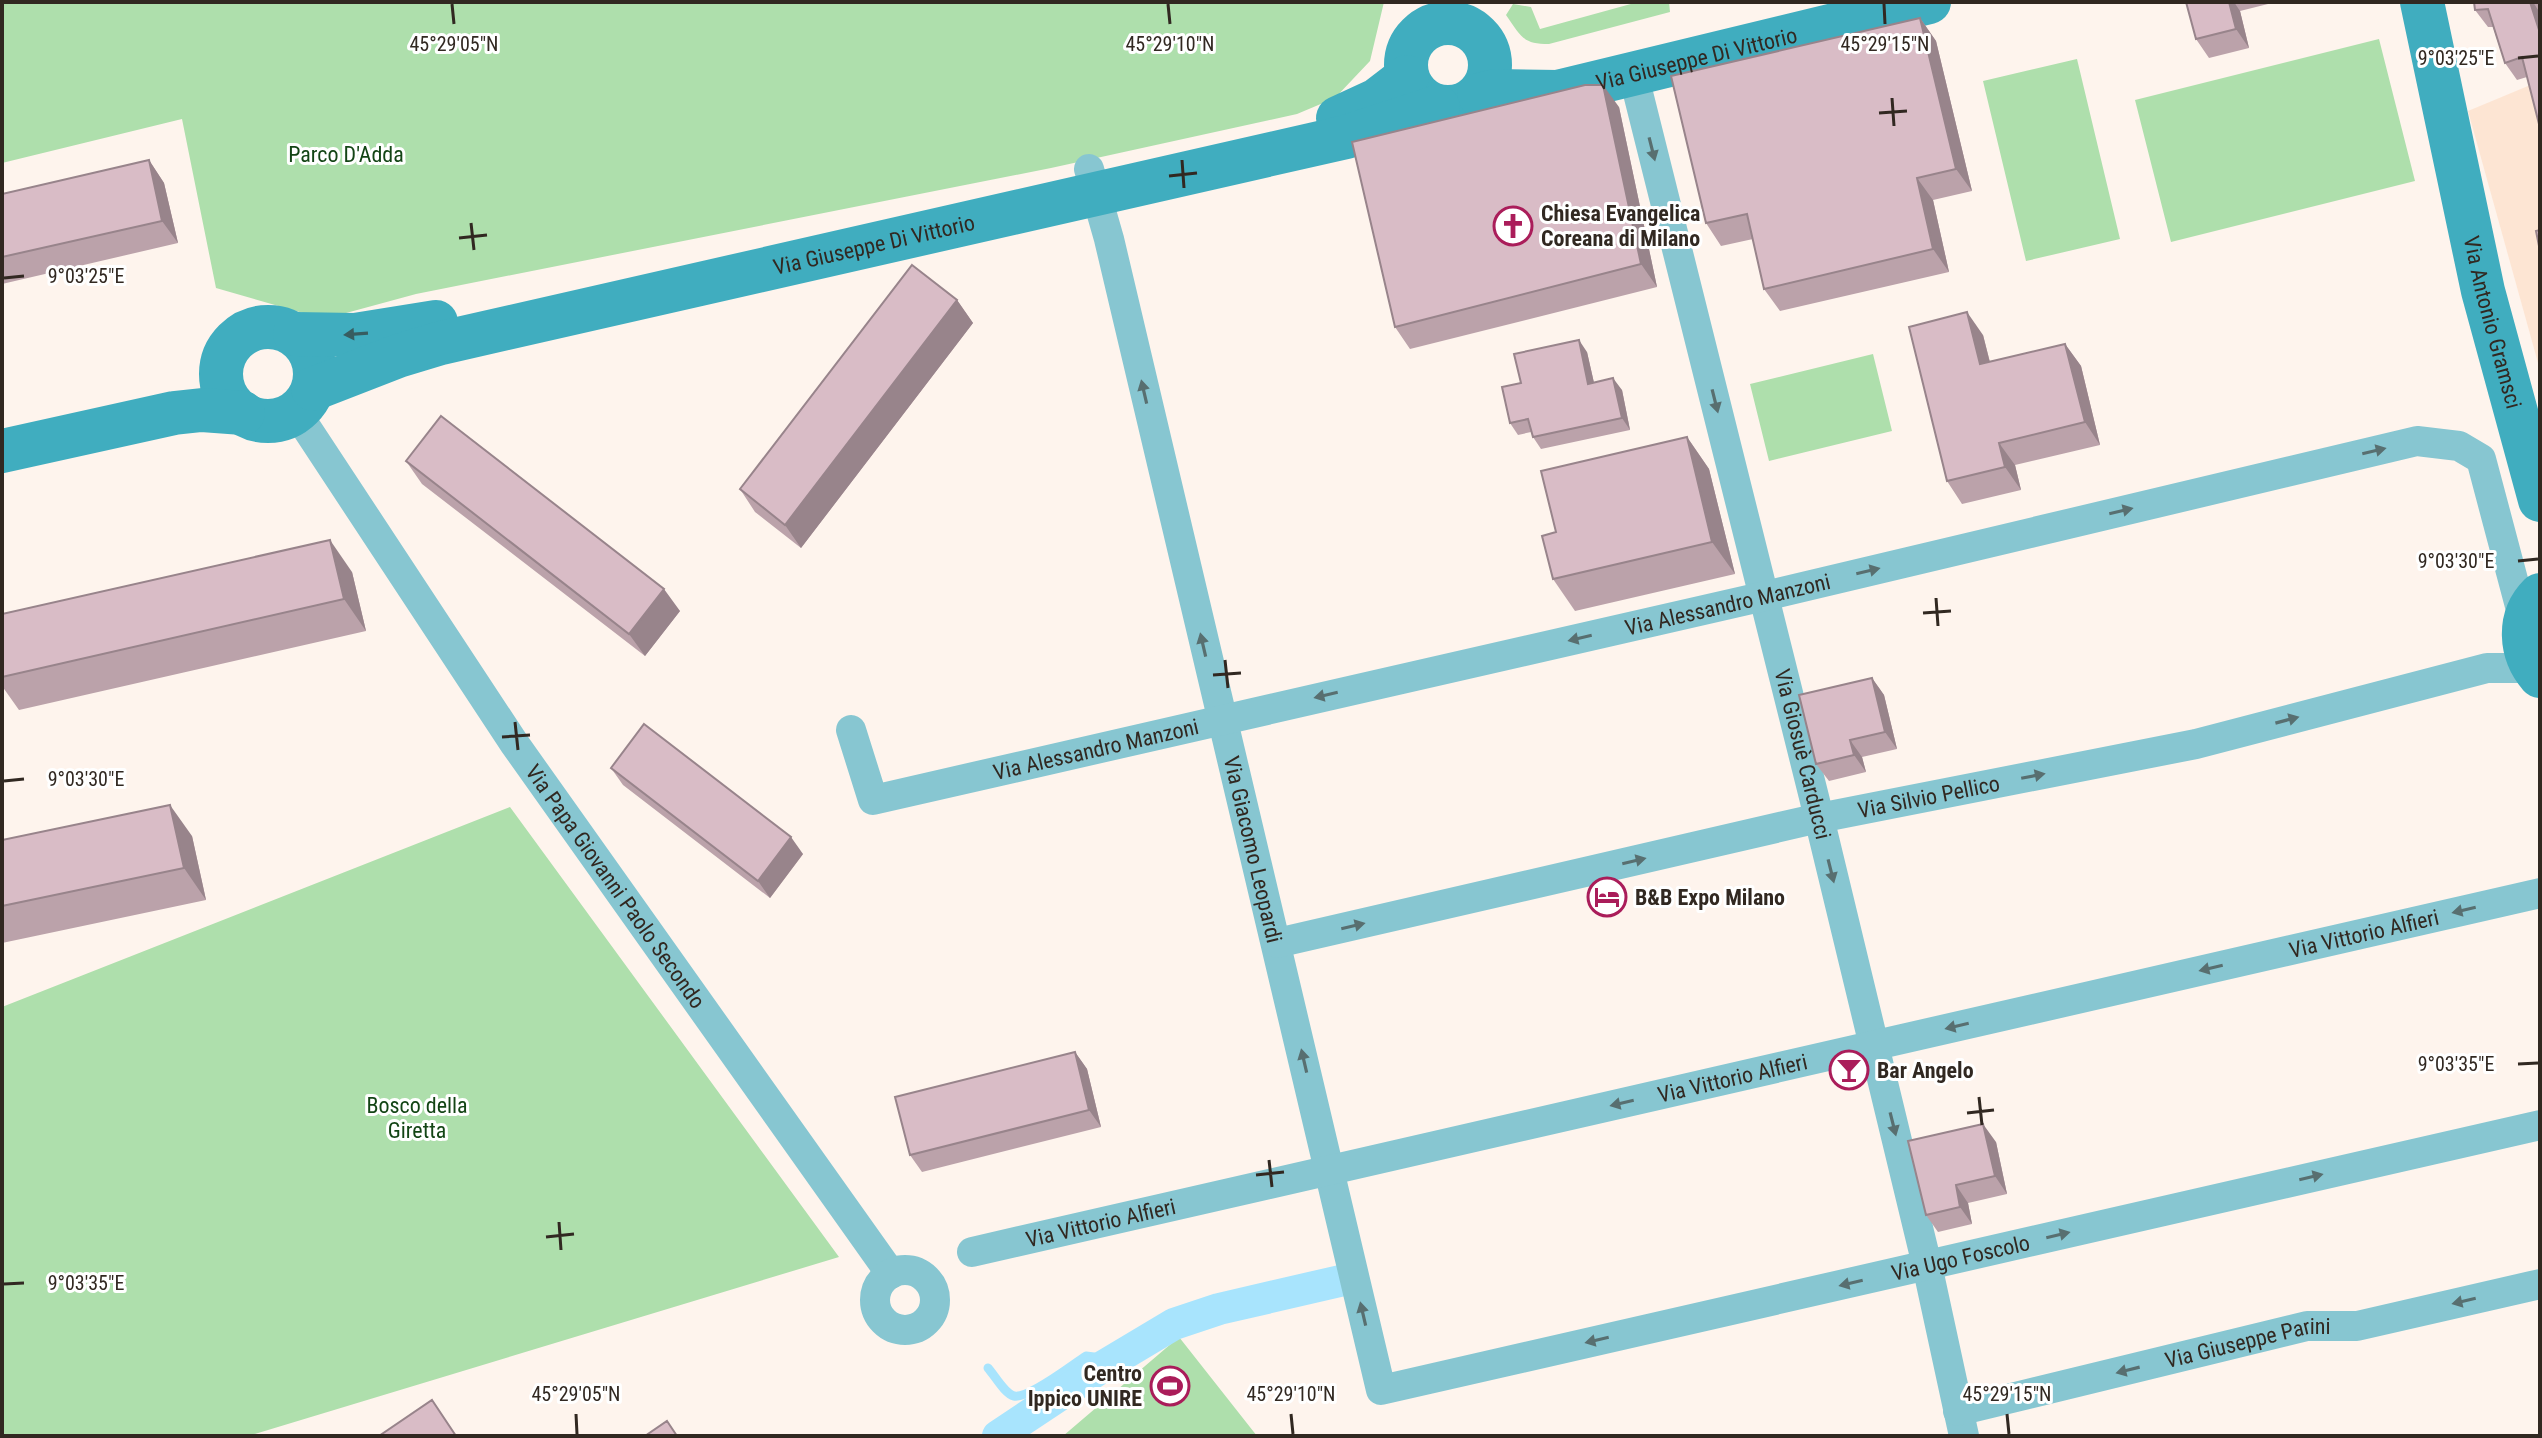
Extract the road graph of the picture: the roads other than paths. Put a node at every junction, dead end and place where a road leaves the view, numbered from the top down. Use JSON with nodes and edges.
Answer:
{"nodes":[{"id":1,"x":1408,"y":2,"type":"edge"},
{"id":2,"x":1929,"y":2,"type":"edge"},
{"id":3,"x":2422,"y":2,"type":"edge"},
{"id":4,"x":1445,"y":13,"type":"edge"},
{"id":5,"x":1489,"y":53,"type":"junction"},
{"id":6,"x":1408,"y":63,"type":"junction"},
{"id":7,"x":1633,"y":73,"type":"junction"},
{"id":8,"x":1558,"y":92,"type":"junction"},
{"id":9,"x":1458,"y":101,"type":"junction"},
{"id":10,"x":2451,"y":144,"type":"junction"},
{"id":11,"x":1092,"y":181,"type":"junction"},
{"id":12,"x":295,"y":334,"type":"junction"},
{"id":13,"x":222,"y":364,"type":"junction"},
{"id":14,"x":304,"y":401,"type":"junction"},
{"id":15,"x":2540,"y":412,"type":"edge"},
{"id":16,"x":243,"y":413,"type":"junction"},
{"id":17,"x":2,"y":425,"type":"edge"},
{"id":18,"x":2,"y":451,"type":"edge"},
{"id":19,"x":2540,"y":500,"type":"edge"},
{"id":20,"x":1765,"y":596,"type":"junction"},
{"id":21,"x":2532,"y":610,"type":"edge"},
{"id":22,"x":2537,"y":672,"type":"edge"},
{"id":23,"x":1221,"y":719,"type":"junction"},
{"id":24,"x":851,"y":730,"type":"dead end"},
{"id":25,"x":1819,"y":818,"type":"junction"},
{"id":26,"x":2540,"y":893,"type":"edge"},
{"id":27,"x":1277,"y":943,"type":"junction"},
{"id":28,"x":1874,"y":1046,"type":"junction"},
{"id":29,"x":2540,"y":1125,"type":"edge"},
{"id":30,"x":1330,"y":1171,"type":"junction"},
{"id":31,"x":972,"y":1252,"type":"dead end"},
{"id":32,"x":1927,"y":1265,"type":"junction"},
{"id":33,"x":891,"y":1274,"type":"dead end"},
{"id":34,"x":2540,"y":1284,"type":"edge"},
{"id":35,"x":1381,"y":1390,"type":"joint"},
{"id":36,"x":1961,"y":1424,"type":"edge"}],
"edges":[{"from":1,"to":6,"type":"street"},
{"from":2,"to":7,"type":"street","name":"Via Giuseppe Di Vittorio"},
{"from":3,"to":10,"type":"street","name":"Via Antonio Gramsci"},
{"from":4,"to":5,"type":"street"},
{"from":4,"to":6,"type":"street"},
{"from":5,"to":8,"type":"street"},
{"from":5,"to":9,"type":"street"},
{"from":6,"to":9,"type":"street"},
{"from":6,"to":11,"type":"street","name":"Via Giuseppe Di Vittorio"},
{"from":7,"to":8,"type":"street","name":"Via Giuseppe Di Vittorio"},
{"from":7,"to":20,"type":"street","name":"Via Giosuè Carducci","one_way":true},
{"from":8,"to":9,"type":"street","name":"Via Giuseppe Di Vittorio"},
{"from":9,"to":11,"type":"street","name":"Via Giuseppe Di Vittorio"},
{"from":10,"to":15,"type":"street","name":"Via Antonio Gramsci"},
{"from":10,"to":19,"type":"street","name":"Via Antonio Gramsci"},
{"from":11,"to":12,"type":"street","name":"Via Giuseppe Di Vittorio","one_way":true},
{"from":11,"to":14,"type":"street","name":"Via Giuseppe Di Vittorio"},
{"from":23,"to":11,"type":"street","name":"Via Giacomo Leopardi","one_way":true},
{"from":12,"to":13,"type":"street"},
{"from":12,"to":14,"type":"street"},
{"from":13,"to":16,"type":"street"},
{"from":13,"to":17,"type":"street"},
{"from":14,"to":16,"type":"street"},
{"from":14,"to":33,"type":"street","name":"Via Papa Giovanni Paolo Secondo"},
{"from":16,"to":18,"type":"street"},
{"from":20,"to":21,"type":"street","name":"Via Alessandro Manzoni","one_way":true},
{"from":20,"to":23,"type":"street","name":"Via Alessandro Manzoni","one_way":true},
{"from":20,"to":25,"type":"street","name":"Via Giosuè Carducci"},
{"from":21,"to":22,"type":"street"},
{"from":25,"to":22,"type":"street","name":"Via Silvio Pellico","one_way":true},
{"from":23,"to":24,"type":"street","name":"Via Alessandro Manzoni"},
{"from":23,"to":27,"type":"street","name":"Via Giacomo Leopardi"},
{"from":27,"to":25,"type":"street","name":"Via Silvio Pellico","one_way":true},
{"from":25,"to":28,"type":"street","name":"Via Giosuè Carducci","one_way":true},
{"from":26,"to":28,"type":"street","name":"Via Vittorio Alfieri","one_way":true},
{"from":30,"to":27,"type":"street","name":"Via Giacomo Leopardi","one_way":true},
{"from":28,"to":30,"type":"street","name":"Via Vittorio Alfieri","one_way":true},
{"from":28,"to":32,"type":"street","name":"Via Giosuè Carducci","one_way":true},
{"from":32,"to":29,"type":"street","name":"Via Ugo Foscolo","one_way":true},
{"from":30,"to":31,"type":"street","name":"Via Vittorio Alfieri"},
{"from":35,"to":30,"type":"street","name":"Via Giacomo Leopardi","one_way":true},
{"from":32,"to":35,"type":"street","name":"Via Ugo Foscolo","one_way":true},
{"from":32,"to":36,"type":"street","name":"Via Giosuè Carducci"},
{"from":34,"to":36,"type":"street","name":"Via Giuseppe Parini","one_way":true}]}
